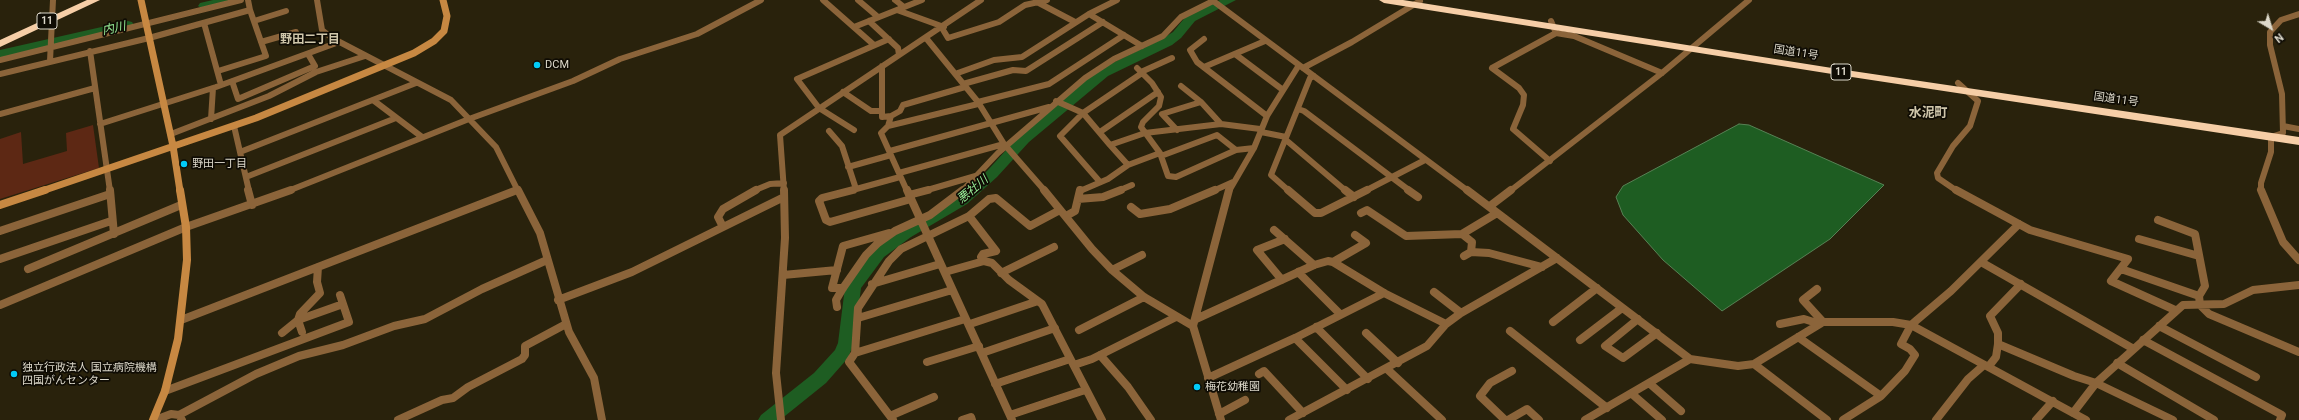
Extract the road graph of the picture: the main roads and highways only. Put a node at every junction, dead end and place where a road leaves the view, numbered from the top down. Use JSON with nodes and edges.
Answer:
{"nodes":[{"id":1,"x":81,"y":0,"type":"edge"},
{"id":2,"x":95,"y":0,"type":"edge"},
{"id":3,"x":1384,"y":0,"type":"edge"},
{"id":4,"x":1417,"y":2,"type":"edge"},
{"id":5,"x":52,"y":16,"type":"junction"},
{"id":6,"x":0,"y":37,"type":"edge"},
{"id":7,"x":0,"y":44,"type":"edge"},
{"id":8,"x":1696,"y":46,"type":"junction"},
{"id":9,"x":2299,"y":135,"type":"edge"},
{"id":10,"x":2299,"y":141,"type":"edge"}],
"edges":[{"from":1,"to":5,"type":"highway","number":"11"},
{"from":2,"to":5,"type":"highway","number":"11"},
{"from":3,"to":4,"type":"highway","name":"国道11号","number":"11"},
{"from":4,"to":8,"type":"highway","name":"国道11号","number":"11"},
{"from":5,"to":6,"type":"highway","number":"11"},
{"from":5,"to":7,"type":"highway","number":"11"},
{"from":8,"to":9,"type":"highway","name":"国道11号","number":"11"},
{"from":8,"to":10,"type":"highway","name":"国道11号","number":"11"}]}
